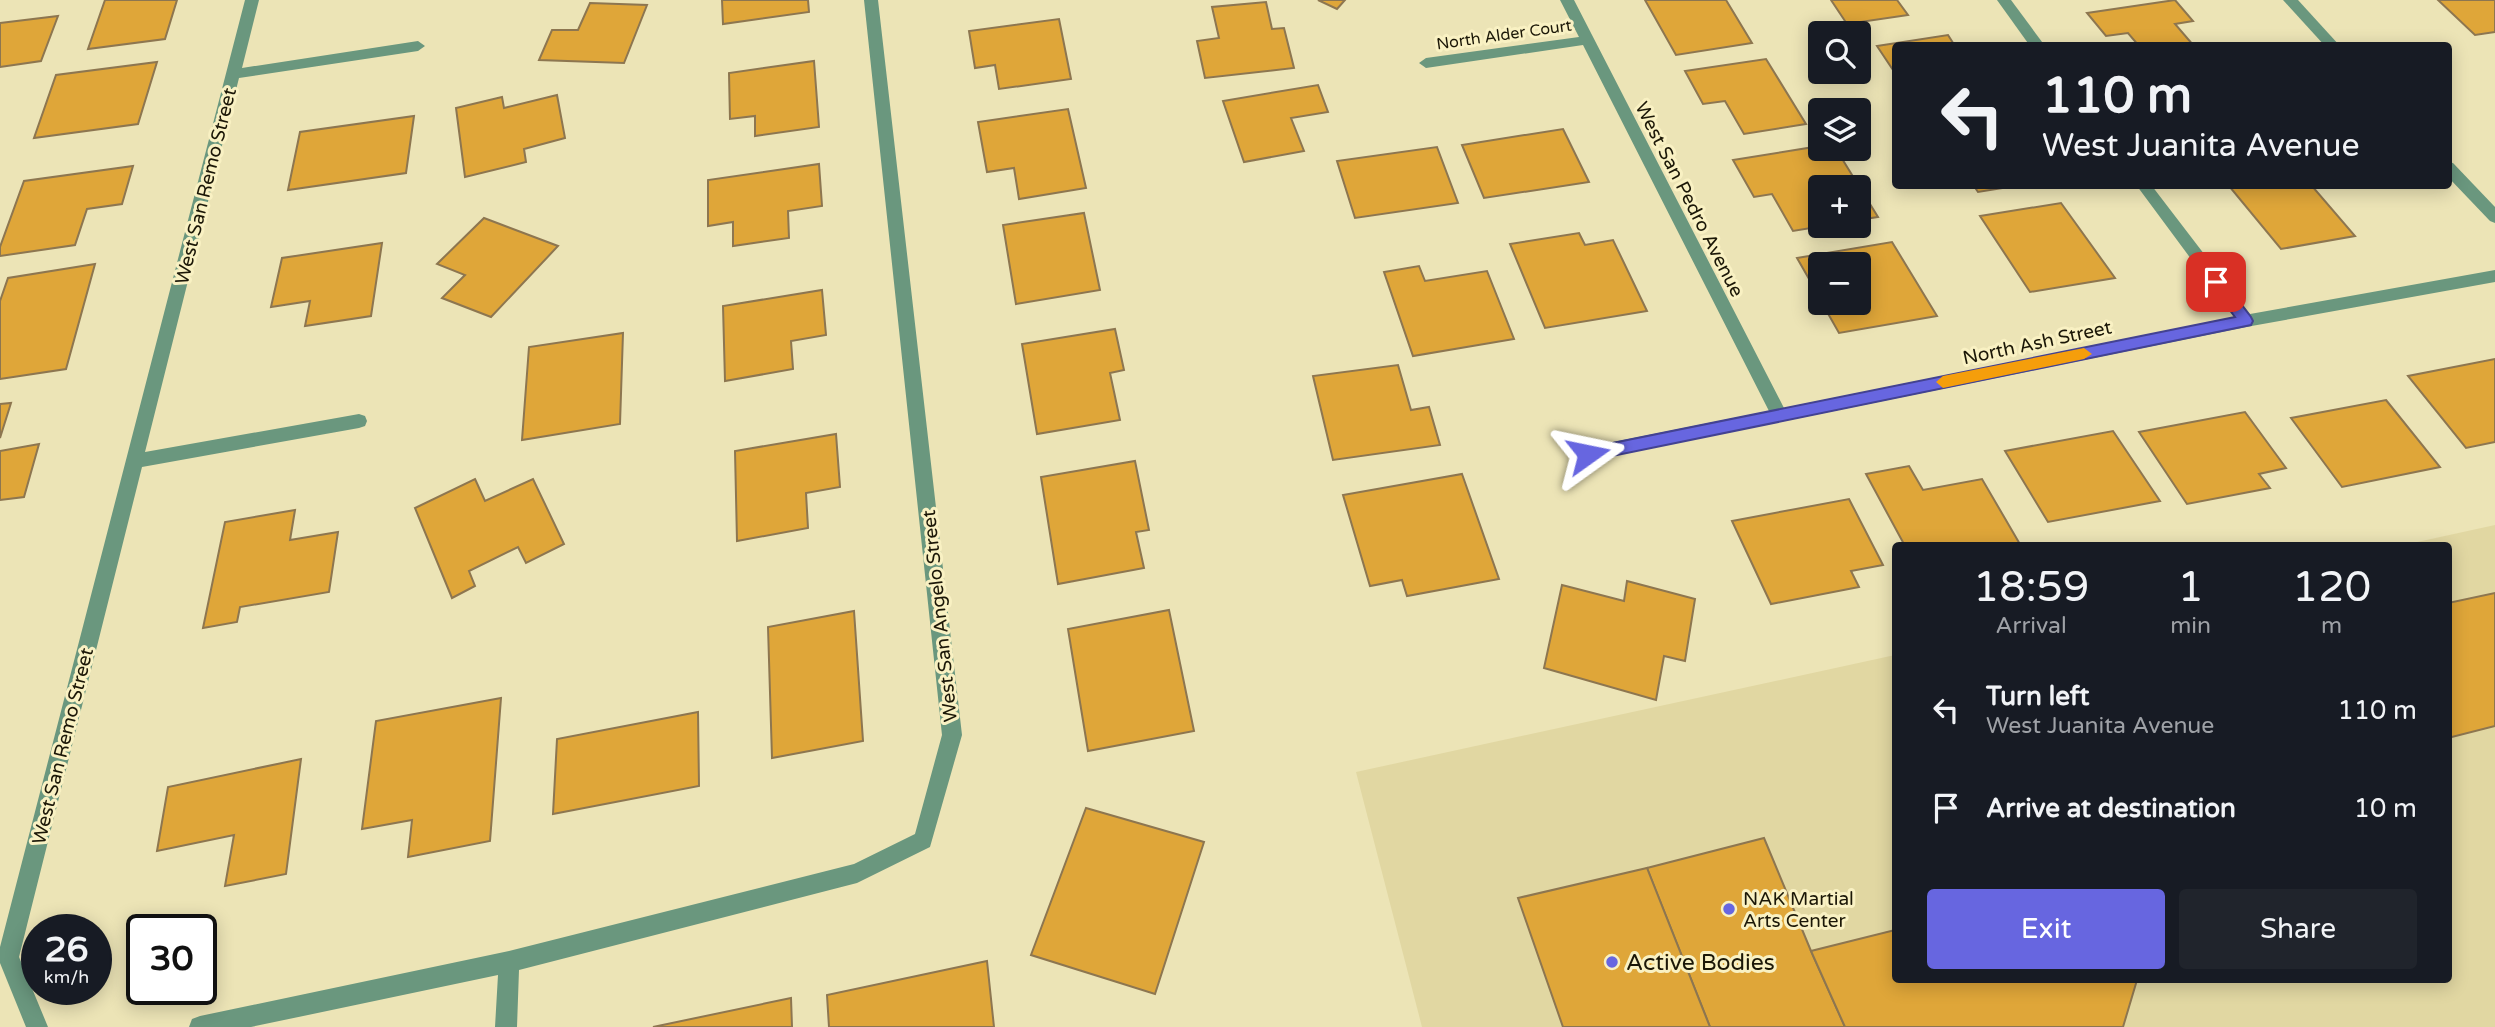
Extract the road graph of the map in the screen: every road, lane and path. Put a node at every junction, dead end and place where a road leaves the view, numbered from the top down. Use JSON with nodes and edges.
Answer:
{"nodes":[{"id":1,"x":252,"y":0,"type":"edge"},
{"id":2,"x":871,"y":0,"type":"edge"},
{"id":3,"x":1567,"y":0,"type":"edge"},
{"id":4,"x":2004,"y":0,"type":"edge"},
{"id":5,"x":2290,"y":0,"type":"edge"},
{"id":6,"x":1587,"y":40,"type":"junction"},
{"id":7,"x":2035,"y":42,"type":"edge"},
{"id":8,"x":2329,"y":42,"type":"edge"},
{"id":9,"x":418,"y":46,"type":"dead end"},
{"id":10,"x":1426,"y":63,"type":"dead end"},
{"id":11,"x":234,"y":74,"type":"junction"},
{"id":12,"x":2452,"y":171,"type":"edge"},
{"id":13,"x":2146,"y":189,"type":"edge"},
{"id":14,"x":2495,"y":217,"type":"edge"},
{"id":15,"x":2495,"y":276,"type":"edge"},
{"id":16,"x":2246,"y":321,"type":"junction"},
{"id":17,"x":1780,"y":416,"type":"junction"},
{"id":18,"x":359,"y":421,"type":"dead end"},
{"id":19,"x":1588,"y":454,"type":"dead end"},
{"id":20,"x":135,"y":461,"type":"junction"},
{"id":21,"x":509,"y":962,"type":"junction"},
{"id":22,"x":37,"y":1027,"type":"edge"},
{"id":23,"x":200,"y":1027,"type":"edge"},
{"id":24,"x":506,"y":1027,"type":"edge"}],
"edges":[{"from":1,"to":11,"type":"street","name":"West San Remo Street"},
{"from":2,"to":21,"type":"street","name":"West San Angelo Street"},
{"from":3,"to":6,"type":"street","name":"West San Pedro Avenue"},
{"from":4,"to":7,"type":"street"},
{"from":5,"to":8,"type":"street"},
{"from":6,"to":10,"type":"street","name":"North Alder Court"},
{"from":6,"to":17,"type":"street","name":"West San Pedro Avenue"},
{"from":9,"to":11,"type":"street","name":"West San Remo Street"},
{"from":11,"to":20,"type":"street","name":"West San Remo Street"},
{"from":12,"to":14,"type":"street"},
{"from":13,"to":16,"type":"street"},
{"from":15,"to":16,"type":"street","name":"North Ash Street"},
{"from":16,"to":17,"type":"street","name":"North Ash Street"},
{"from":17,"to":19,"type":"street","name":"North Ash Street"},
{"from":18,"to":20,"type":"street"},
{"from":20,"to":22,"type":"street","name":"West San Remo Street"},
{"from":21,"to":23,"type":"street"},
{"from":21,"to":24,"type":"street"}]}
